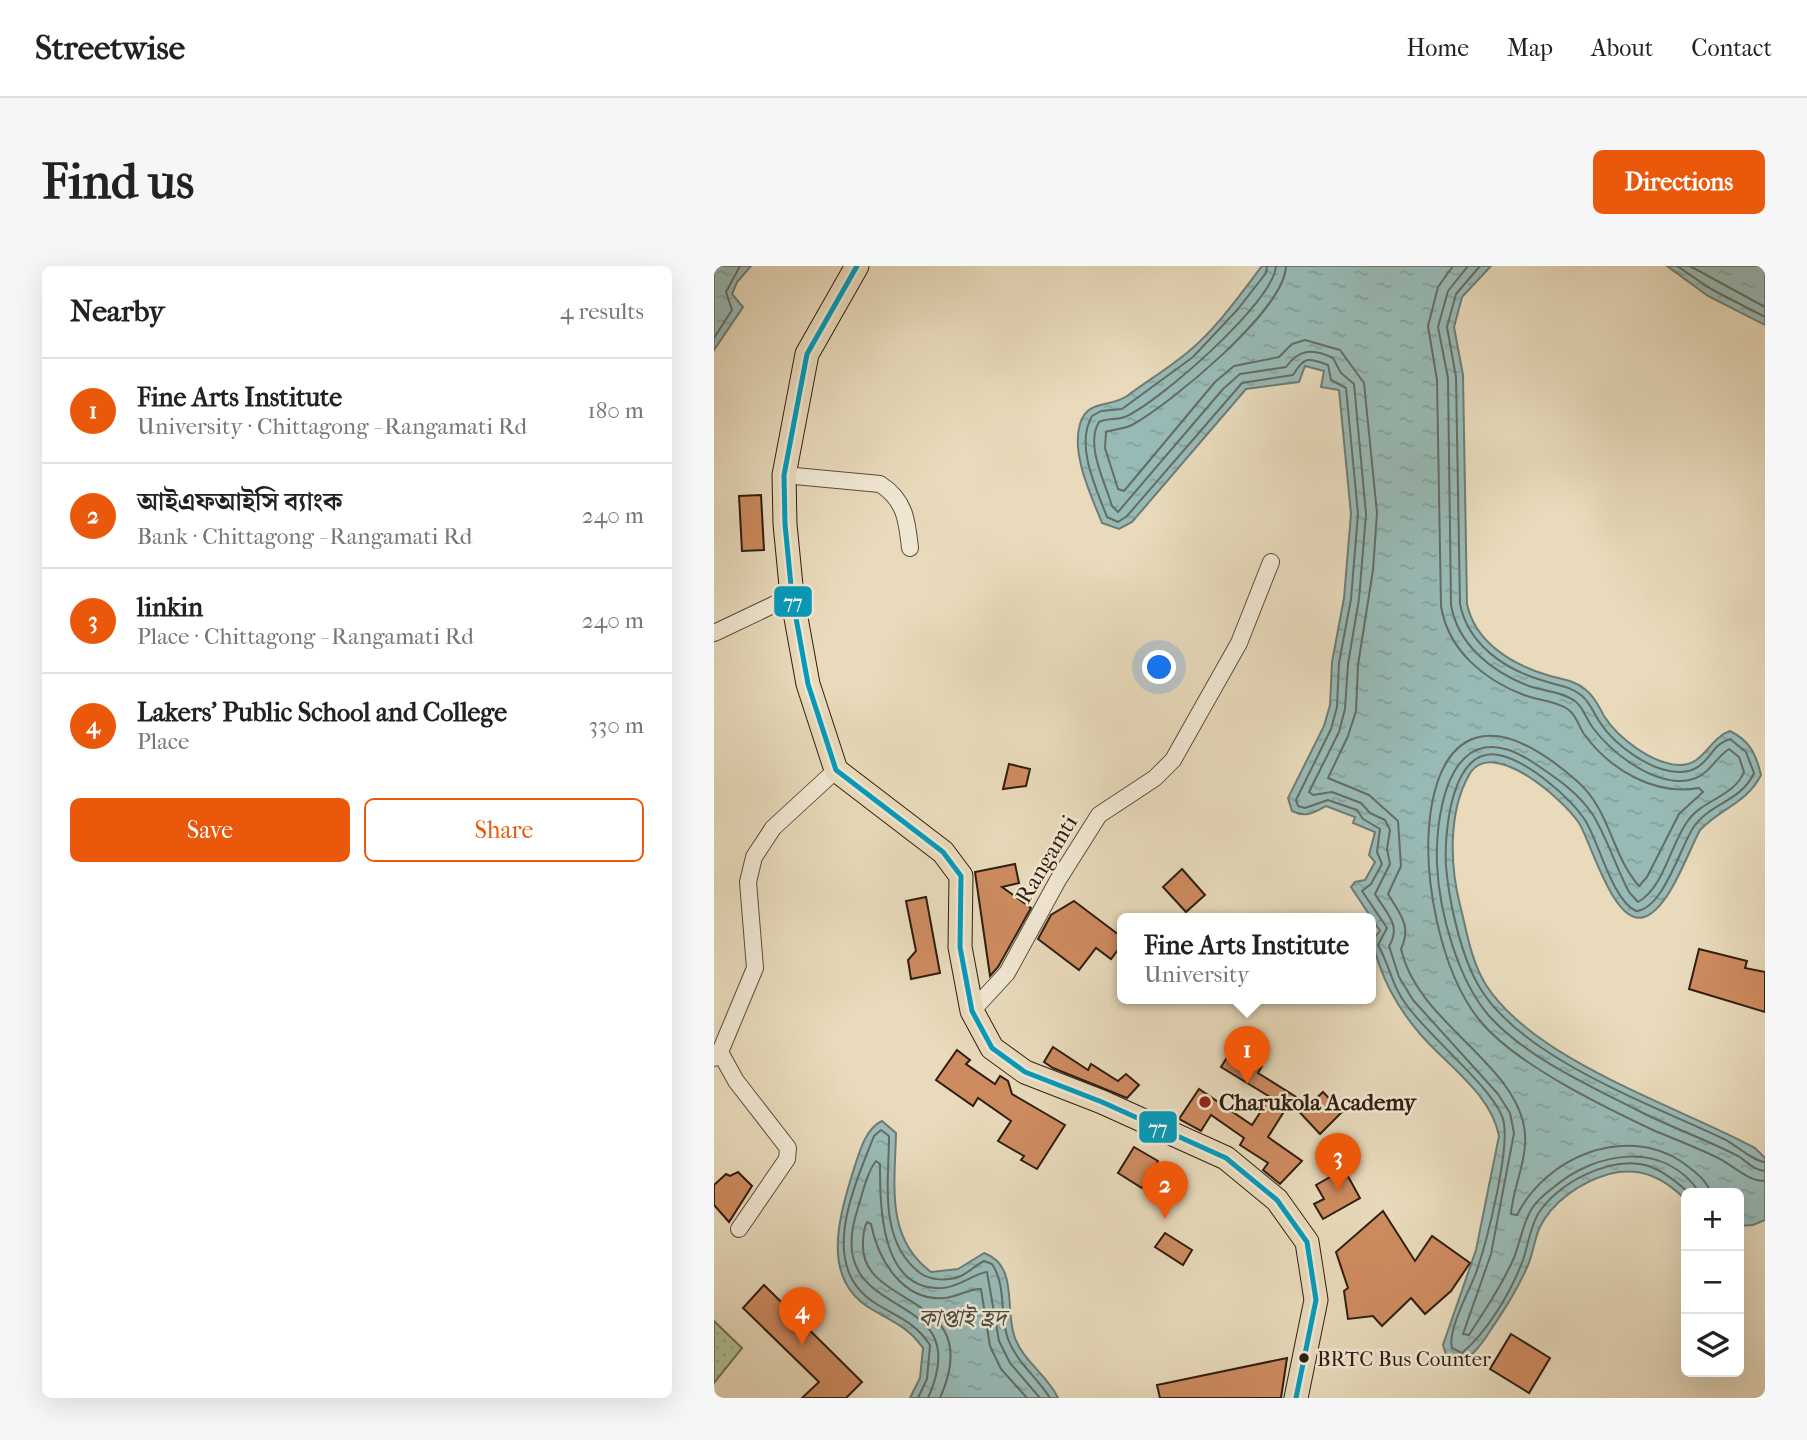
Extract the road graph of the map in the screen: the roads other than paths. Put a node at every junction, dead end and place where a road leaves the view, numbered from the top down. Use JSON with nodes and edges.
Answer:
{"nodes":[{"id":1,"x":857,"y":266,"type":"edge"},
{"id":2,"x":784,"y":475,"type":"junction"},
{"id":3,"x":910,"y":548,"type":"dead end"},
{"id":4,"x":1271,"y":562,"type":"dead end"},
{"id":5,"x":792,"y":596,"type":"junction"},
{"id":6,"x":714,"y":634,"type":"edge"},
{"id":7,"x":836,"y":770,"type":"junction"},
{"id":8,"x":972,"y":1011,"type":"junction"},
{"id":9,"x":717,"y":1055,"type":"edge"},
{"id":10,"x":739,"y":1229,"type":"dead end"},
{"id":11,"x":1296,"y":1398,"type":"edge"}],
"edges":[{"from":1,"to":2,"type":"highway"},
{"from":2,"to":3,"type":"street"},
{"from":2,"to":5,"type":"highway"},
{"from":4,"to":8,"type":"street","name":"Rangamti"},
{"from":5,"to":6,"type":"street"},
{"from":5,"to":7,"type":"highway"},
{"from":7,"to":8,"type":"highway"},
{"from":7,"to":9,"type":"street"},
{"from":8,"to":11,"type":"highway"},
{"from":9,"to":10,"type":"street"}]}
